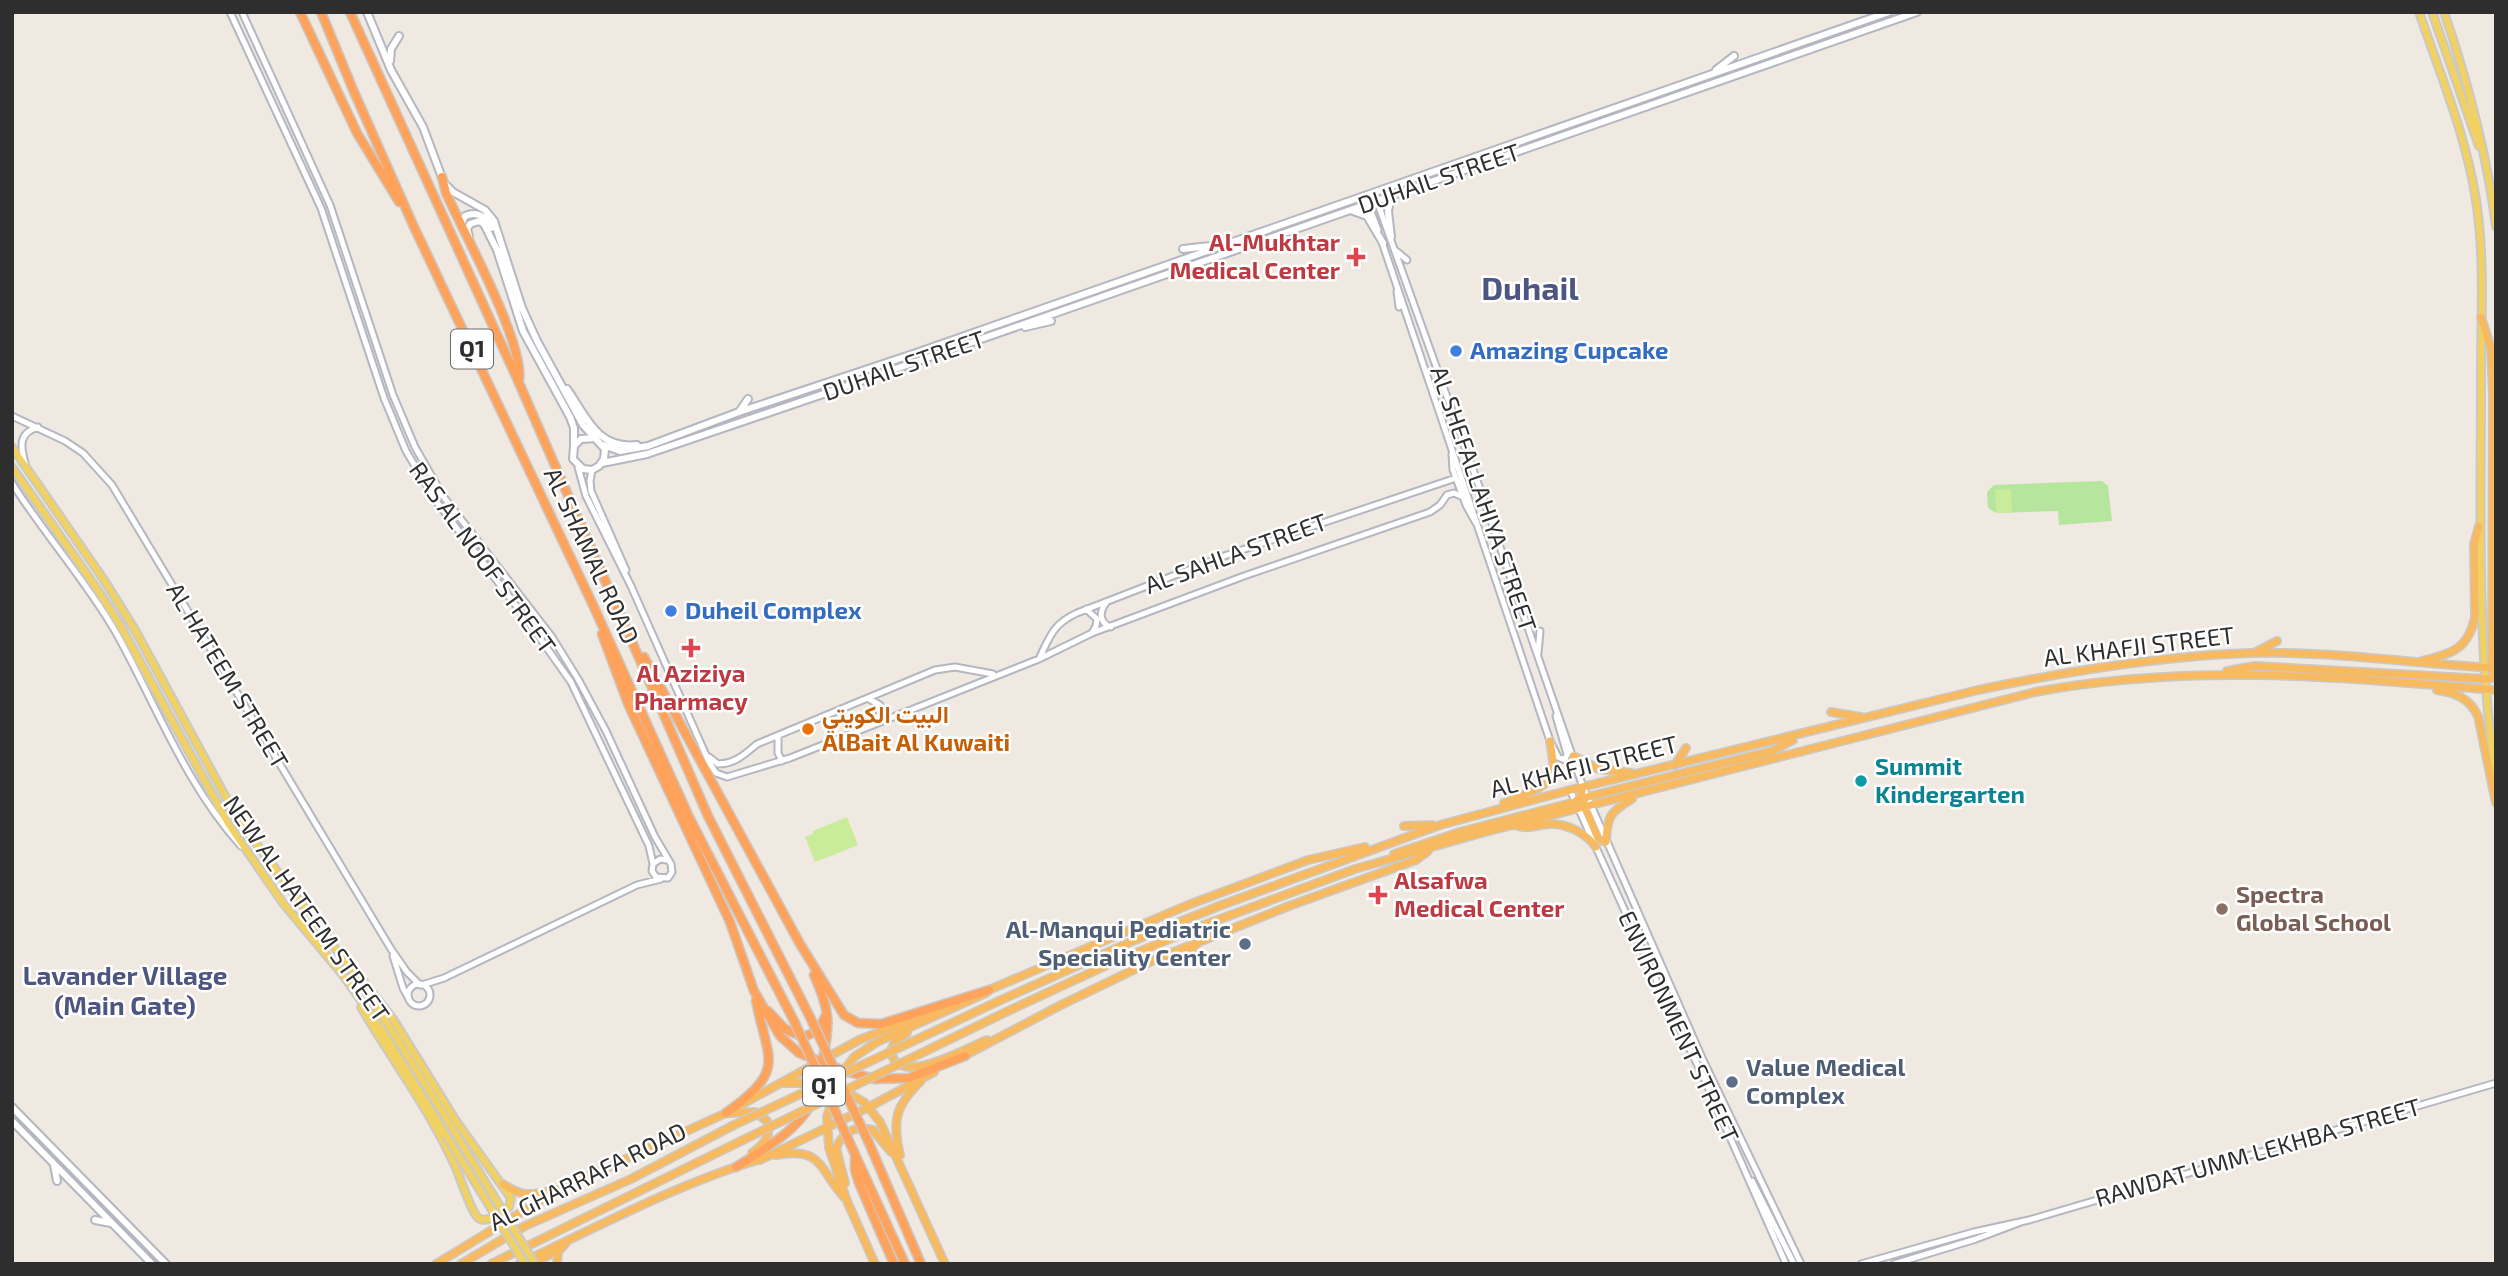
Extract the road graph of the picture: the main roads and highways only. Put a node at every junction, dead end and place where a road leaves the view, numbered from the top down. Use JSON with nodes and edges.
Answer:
{"nodes":[{"id":1,"x":300,"y":12,"type":"edge"},
{"id":2,"x":321,"y":12,"type":"edge"},
{"id":3,"x":350,"y":12,"type":"edge"},
{"id":4,"x":367,"y":12,"type":"edge"},
{"id":5,"x":1888,"y":12,"type":"edge"},
{"id":6,"x":1917,"y":12,"type":"edge"},
{"id":7,"x":2419,"y":12,"type":"edge"},
{"id":8,"x":2432,"y":12,"type":"edge"},
{"id":9,"x":2444,"y":12,"type":"edge"},
{"id":10,"x":399,"y":36,"type":"dead end"},
{"id":11,"x":1734,"y":57,"type":"dead end"},
{"id":12,"x":391,"y":70,"type":"junction"},
{"id":13,"x":1711,"y":74,"type":"junction"},
{"id":14,"x":1723,"y":80,"type":"junction"},
{"id":15,"x":1714,"y":89,"type":"dead end"},
{"id":16,"x":1585,"y":127,"type":"junction"},
{"id":17,"x":1572,"y":138,"type":"dead end"},
{"id":18,"x":1542,"y":143,"type":"junction"},
{"id":19,"x":1551,"y":146,"type":"dead end"},
{"id":20,"x":2484,"y":157,"type":"junction"},
{"id":21,"x":1499,"y":164,"type":"dead end"},
{"id":22,"x":1460,"y":172,"type":"junction"},
{"id":23,"x":442,"y":177,"type":"junction"},
{"id":24,"x":1411,"y":188,"type":"junction"},
{"id":25,"x":1431,"y":188,"type":"dead end"},
{"id":26,"x":1391,"y":196,"type":"junction"},
{"id":27,"x":1348,"y":211,"type":"junction"},
{"id":28,"x":461,"y":226,"type":"junction"},
{"id":29,"x":414,"y":227,"type":"junction"},
{"id":30,"x":2496,"y":227,"type":"edge"},
{"id":31,"x":1391,"y":237,"type":"road end"},
{"id":32,"x":1268,"y":240,"type":"junction"},
{"id":33,"x":1383,"y":243,"type":"road end"},
{"id":34,"x":1223,"y":245,"type":"junction"},
{"id":35,"x":1183,"y":249,"type":"dead end"},
{"id":36,"x":497,"y":250,"type":"junction"},
{"id":37,"x":1254,"y":251,"type":"dead end"},
{"id":38,"x":476,"y":258,"type":"junction"},
{"id":39,"x":2481,"y":317,"type":"junction"},
{"id":40,"x":1051,"y":321,"type":"dead end"},
{"id":41,"x":989,"y":336,"type":"junction"},
{"id":42,"x":549,"y":364,"type":"junction"},
{"id":43,"x":519,"y":383,"type":"junction"},
{"id":44,"x":748,"y":399,"type":"dead end"},
{"id":45,"x":739,"y":412,"type":"junction"},
{"id":46,"x":744,"y":421,"type":"junction"},
{"id":47,"x":758,"y":421,"type":"dead end"},
{"id":48,"x":673,"y":437,"type":"junction"},
{"id":49,"x":595,"y":438,"type":"junction"},
{"id":50,"x":603,"y":445,"type":"junction"},
{"id":51,"x":574,"y":446,"type":"junction"},
{"id":52,"x":12,"y":447,"type":"edge"},
{"id":53,"x":602,"y":463,"type":"junction"},
{"id":54,"x":12,"y":467,"type":"edge"},
{"id":55,"x":2479,"y":526,"type":"junction"},
{"id":56,"x":593,"y":604,"type":"junction"},
{"id":57,"x":623,"y":621,"type":"junction"},
{"id":58,"x":2277,"y":641,"type":"dead end"},
{"id":59,"x":2253,"y":653,"type":"junction"},
{"id":60,"x":2415,"y":663,"type":"junction"},
{"id":61,"x":2483,"y":668,"type":"junction"},
{"id":62,"x":2494,"y":668,"type":"edge"},
{"id":63,"x":2223,"y":673,"type":"junction"},
{"id":64,"x":2323,"y":677,"type":"junction"},
{"id":65,"x":2484,"y":678,"type":"junction"},
{"id":66,"x":2495,"y":679,"type":"edge"},
{"id":67,"x":2485,"y":689,"type":"junction"},
{"id":68,"x":2496,"y":690,"type":"edge"},
{"id":69,"x":1831,"y":712,"type":"dead end"},
{"id":70,"x":1865,"y":718,"type":"junction"},
{"id":71,"x":1803,"y":734,"type":"junction"},
{"id":72,"x":1550,"y":741,"type":"road end"},
{"id":73,"x":1686,"y":748,"type":"dead end"},
{"id":74,"x":1573,"y":756,"type":"road end"},
{"id":75,"x":1675,"y":765,"type":"junction"},
{"id":76,"x":1639,"y":774,"type":"junction"},
{"id":77,"x":2496,"y":778,"type":"edge"},
{"id":78,"x":1583,"y":787,"type":"junction"},
{"id":79,"x":1570,"y":790,"type":"junction"},
{"id":80,"x":1641,"y":794,"type":"junction"},
{"id":81,"x":1583,"y":802,"type":"junction"},
{"id":82,"x":2496,"y":803,"type":"edge"},
{"id":83,"x":1490,"y":810,"type":"junction"},
{"id":84,"x":1404,"y":825,"type":"dead end"},
{"id":85,"x":1440,"y":825,"type":"junction"},
{"id":86,"x":1514,"y":825,"type":"junction"},
{"id":87,"x":1377,"y":846,"type":"junction"},
{"id":88,"x":1596,"y":846,"type":"road end"},
{"id":89,"x":1432,"y":848,"type":"junction"},
{"id":90,"x":1355,"y":869,"type":"junction"},
{"id":91,"x":1204,"y":939,"type":"junction"},
{"id":92,"x":800,"y":944,"type":"junction"},
{"id":93,"x":1185,"y":956,"type":"dead end"},
{"id":94,"x":350,"y":968,"type":"junction"},
{"id":95,"x":343,"y":975,"type":"junction"},
{"id":96,"x":989,"y":990,"type":"junction"},
{"id":97,"x":754,"y":991,"type":"junction"},
{"id":98,"x":825,"y":1000,"type":"junction"},
{"id":99,"x":922,"y":1023,"type":"junction"},
{"id":100,"x":1013,"y":1031,"type":"junction"},
{"id":101,"x":965,"y":1056,"type":"junction"},
{"id":102,"x":823,"y":1062,"type":"junction"},
{"id":103,"x":842,"y":1070,"type":"junction"},
{"id":104,"x":928,"y":1074,"type":"junction"},
{"id":105,"x":780,"y":1083,"type":"junction"},
{"id":106,"x":820,"y":1083,"type":"junction"},
{"id":107,"x":835,"y":1086,"type":"junction"},
{"id":108,"x":869,"y":1107,"type":"junction"},
{"id":109,"x":12,"y":1108,"type":"edge"},
{"id":110,"x":726,"y":1113,"type":"junction"},
{"id":111,"x":12,"y":1121,"type":"edge"},
{"id":112,"x":733,"y":1126,"type":"joint"},
{"id":113,"x":826,"y":1127,"type":"junction"},
{"id":114,"x":743,"y":1140,"type":"joint"},
{"id":115,"x":854,"y":1153,"type":"junction"},
{"id":116,"x":760,"y":1160,"type":"junction"},
{"id":117,"x":53,"y":1163,"type":"junction"},
{"id":118,"x":736,"y":1167,"type":"junction"},
{"id":119,"x":906,"y":1176,"type":"junction"},
{"id":120,"x":57,"y":1181,"type":"dead end"},
{"id":121,"x":503,"y":1184,"type":"junction"},
{"id":122,"x":558,"y":1190,"type":"junction"},
{"id":123,"x":847,"y":1200,"type":"junction"},
{"id":124,"x":95,"y":1220,"type":"dead end"},
{"id":125,"x":113,"y":1223,"type":"junction"},
{"id":126,"x":568,"y":1240,"type":"junction"},
{"id":127,"x":554,"y":1247,"type":"junction"},
{"id":128,"x":152,"y":1264,"type":"edge"},
{"id":129,"x":166,"y":1264,"type":"edge"},
{"id":130,"x":436,"y":1264,"type":"edge"},
{"id":131,"x":461,"y":1264,"type":"edge"},
{"id":132,"x":491,"y":1264,"type":"edge"},
{"id":133,"x":519,"y":1264,"type":"edge"},
{"id":134,"x":525,"y":1264,"type":"edge"},
{"id":135,"x":538,"y":1264,"type":"edge"},
{"id":136,"x":556,"y":1264,"type":"edge"},
{"id":137,"x":875,"y":1264,"type":"edge"},
{"id":138,"x":894,"y":1264,"type":"edge"},
{"id":139,"x":905,"y":1264,"type":"edge"},
{"id":140,"x":921,"y":1264,"type":"edge"},
{"id":141,"x":945,"y":1264,"type":"edge"}],
"edges":[{"from":1,"to":29,"type":"highway"},
{"from":2,"to":29,"type":"highway","name":"AL SHAMAL ROAD","number":"Q1"},
{"from":3,"to":43,"type":"highway","name":"AL SHAMAL ROAD","number":"Q1"},
{"from":4,"to":12,"type":"main road"},
{"from":5,"to":13,"type":"main road","name":"DUHAIL STREET"},
{"from":6,"to":14,"type":"main road","name":"DUHAIL STREET"},
{"from":7,"to":39,"type":"main road"},
{"from":8,"to":20,"type":"main road"},
{"from":9,"to":20,"type":"main road"},
{"from":10,"to":12,"type":"main road"},
{"from":11,"to":13,"type":"main road"},
{"from":12,"to":23,"type":"main road"},
{"from":13,"to":34,"type":"main road","name":"DUHAIL STREET"},
{"from":14,"to":15,"type":"main road"},
{"from":14,"to":16,"type":"main road","name":"DUHAIL STREET"},
{"from":16,"to":17,"type":"main road"},
{"from":16,"to":18,"type":"main road","name":"DUHAIL STREET"},
{"from":18,"to":19,"type":"main road"},
{"from":18,"to":22,"type":"main road","name":"DUHAIL STREET"},
{"from":20,"to":30,"type":"main road"},
{"from":21,"to":22,"type":"main road"},
{"from":22,"to":24,"type":"main road","name":"DUHAIL STREET"},
{"from":23,"to":28,"type":"highway"},
{"from":23,"to":42,"type":"main road"},
{"from":24,"to":25,"type":"main road"},
{"from":24,"to":26,"type":"main road","name":"DUHAIL STREET"},
{"from":26,"to":27,"type":"main road","name":"DUHAIL STREET"},
{"from":26,"to":31,"type":"main road"},
{"from":27,"to":32,"type":"main road","name":"DUHAIL STREET"},
{"from":27,"to":33,"type":"main road"},
{"from":28,"to":36,"type":"main road","name":"AL SHAMAL ROAD"},
{"from":28,"to":38,"type":"highway"},
{"from":29,"to":56,"type":"highway","name":"AL SHAMAL ROAD","number":"Q1"},
{"from":32,"to":37,"type":"main road"},
{"from":32,"to":41,"type":"main road","name":"DUHAIL STREET"},
{"from":34,"to":35,"type":"main road"},
{"from":34,"to":45,"type":"main road","name":"DUHAIL STREET"},
{"from":36,"to":38,"type":"main road","name":"AL SHAMAL ROAD"},
{"from":36,"to":51,"type":"main road","name":"AL SHAMAL ROAD"},
{"from":38,"to":43,"type":"highway"},
{"from":39,"to":55,"type":"main road"},
{"from":39,"to":62,"type":"highway"},
{"from":40,"to":41,"type":"main road"},
{"from":41,"to":46,"type":"main road","name":"DUHAIL STREET"},
{"from":42,"to":48,"type":"main road"},
{"from":42,"to":49,"type":"main road"},
{"from":43,"to":57,"type":"highway","name":"AL SHAMAL ROAD","number":"Q1"},
{"from":44,"to":45,"type":"main road"},
{"from":45,"to":48,"type":"main road","name":"DUHAIL STREET"},
{"from":46,"to":47,"type":"main road"},
{"from":46,"to":53,"type":"main road","name":"DUHAIL STREET"},
{"from":48,"to":50,"type":"main road","name":"DUHAIL STREET"},
{"from":49,"to":50,"type":"main road"},
{"from":49,"to":51,"type":"main road"},
{"from":50,"to":53,"type":"main road"},
{"from":51,"to":53,"type":"main road"},
{"from":52,"to":94,"type":"main road","name":"NEW AL HATEEM STREET"},
{"from":54,"to":95,"type":"main road","name":"NEW AL HATEEM STREET"},
{"from":55,"to":60,"type":"highway"},
{"from":55,"to":61,"type":"main road"},
{"from":56,"to":97,"type":"highway"},
{"from":56,"to":115,"type":"highway","name":"AL SHAMAL ROAD","number":"Q1","bridge":true},
{"from":57,"to":92,"type":"highway"},
{"from":57,"to":140,"type":"highway","name":"AL SHAMAL ROAD","number":"Q1","bridge":true},
{"from":58,"to":59,"type":"highway"},
{"from":59,"to":60,"type":"highway","name":"AL KHAFJI STREET"},
{"from":59,"to":70,"type":"highway","name":"AL KHAFJI STREET"},
{"from":60,"to":61,"type":"highway","name":"AL KHAFJI STREET"},
{"from":61,"to":62,"type":"highway","name":"AL KHAFJI STREET"},
{"from":61,"to":65,"type":"main road"},
{"from":61,"to":66,"type":"highway"},
{"from":62,"to":66,"type":"highway"},
{"from":63,"to":64,"type":"highway","name":"AL KHAFJI STREET"},
{"from":63,"to":65,"type":"highway"},
{"from":63,"to":80,"type":"highway","name":"AL KHAFJI STREET"},
{"from":64,"to":67,"type":"highway","name":"AL KHAFJI STREET"},
{"from":64,"to":82,"type":"highway"},
{"from":65,"to":66,"type":"highway"},
{"from":65,"to":67,"type":"main road"},
{"from":66,"to":67,"type":"highway"},
{"from":67,"to":68,"type":"highway","name":"AL KHAFJI STREET"},
{"from":67,"to":77,"type":"main road"},
{"from":69,"to":70,"type":"highway"},
{"from":70,"to":71,"type":"highway","name":"AL KHAFJI STREET"},
{"from":71,"to":75,"type":"highway","name":"AL KHAFJI STREET"},
{"from":71,"to":81,"type":"highway"},
{"from":72,"to":83,"type":"highway"},
{"from":73,"to":75,"type":"highway"},
{"from":74,"to":76,"type":"highway"},
{"from":75,"to":76,"type":"highway","name":"AL KHAFJI STREET"},
{"from":76,"to":78,"type":"highway","name":"AL KHAFJI STREET"},
{"from":78,"to":79,"type":"highway","name":"AL KHAFJI STREET"},
{"from":78,"to":81,"type":"highway"},
{"from":79,"to":81,"type":"highway"},
{"from":79,"to":83,"type":"highway","name":"AL KHAFJI STREET"},
{"from":80,"to":81,"type":"highway","name":"AL KHAFJI STREET"},
{"from":80,"to":81,"type":"highway"},
{"from":81,"to":86,"type":"highway","name":"AL KHAFJI STREET"},
{"from":81,"to":90,"type":"highway"},
{"from":83,"to":85,"type":"highway","name":"AL KHAFJI STREET"},
{"from":84,"to":85,"type":"highway"},
{"from":85,"to":87,"type":"highway","name":"AL KHAFJI STREET"},
{"from":86,"to":88,"type":"highway"},
{"from":86,"to":89,"type":"highway","name":"AL KHAFJI STREET"},
{"from":87,"to":96,"type":"highway"},
{"from":87,"to":112,"type":"highway","name":"AL KHAFJI STREET","bridge":true},
{"from":89,"to":90,"type":"highway","name":"AL KHAFJI STREET"},
{"from":89,"to":91,"type":"highway"},
{"from":90,"to":114,"type":"highway","name":"AL KHAFJI STREET","bridge":true},
{"from":91,"to":93,"type":"highway"},
{"from":91,"to":100,"type":"highway"},
{"from":92,"to":96,"type":"highway"},
{"from":92,"to":98,"type":"highway"},
{"from":94,"to":121,"type":"main road"},
{"from":94,"to":135,"type":"main road","name":"NEW AL HATEEM STREET","bridge":true},
{"from":95,"to":121,"type":"main road"},
{"from":95,"to":134,"type":"main road","name":"NEW AL HATEEM STREET","bridge":true},
{"from":96,"to":99,"type":"highway"},
{"from":96,"to":102,"type":"highway"},
{"from":97,"to":98,"type":"highway"},
{"from":97,"to":102,"type":"highway"},
{"from":97,"to":110,"type":"highway"},
{"from":98,"to":102,"type":"highway"},
{"from":99,"to":100,"type":"highway"},
{"from":99,"to":103,"type":"highway"},
{"from":100,"to":101,"type":"highway"},
{"from":101,"to":103,"type":"highway"},
{"from":101,"to":104,"type":"highway"},
{"from":102,"to":103,"type":"highway"},
{"from":102,"to":105,"type":"highway"},
{"from":102,"to":106,"type":"highway"},
{"from":103,"to":107,"type":"highway"},
{"from":104,"to":108,"type":"highway"},
{"from":104,"to":119,"type":"highway"},
{"from":105,"to":106,"type":"highway"},
{"from":105,"to":110,"type":"highway"},
{"from":106,"to":107,"type":"highway"},
{"from":106,"to":118,"type":"highway"},
{"from":107,"to":108,"type":"highway"},
{"from":107,"to":113,"type":"highway"},
{"from":108,"to":113,"type":"highway"},
{"from":108,"to":119,"type":"highway"},
{"from":109,"to":129,"type":"main road"},
{"from":110,"to":118,"type":"highway"},
{"from":110,"to":122,"type":"highway"},
{"from":111,"to":117,"type":"main road"},
{"from":112,"to":131,"type":"highway","name":"AL GHARRAFA ROAD"},
{"from":113,"to":116,"type":"highway"},
{"from":113,"to":123,"type":"highway"},
{"from":114,"to":132,"type":"highway","name":"AL GHARRAFA ROAD"},
{"from":115,"to":138,"type":"highway"},
{"from":115,"to":139,"type":"highway","name":"AL SHAMAL ROAD","number":"Q1"},
{"from":116,"to":118,"type":"highway"},
{"from":116,"to":123,"type":"highway"},
{"from":117,"to":120,"type":"main road"},
{"from":117,"to":125,"type":"main road"},
{"from":118,"to":126,"type":"highway"},
{"from":119,"to":123,"type":"highway"},
{"from":119,"to":141,"type":"highway"},
{"from":121,"to":122,"type":"highway"},
{"from":122,"to":130,"type":"highway"},
{"from":123,"to":137,"type":"highway"},
{"from":124,"to":125,"type":"main road"},
{"from":125,"to":128,"type":"main road"},
{"from":126,"to":127,"type":"highway"},
{"from":126,"to":136,"type":"highway"},
{"from":127,"to":133,"type":"highway"},
{"from":127,"to":135,"type":"highway"}]}
